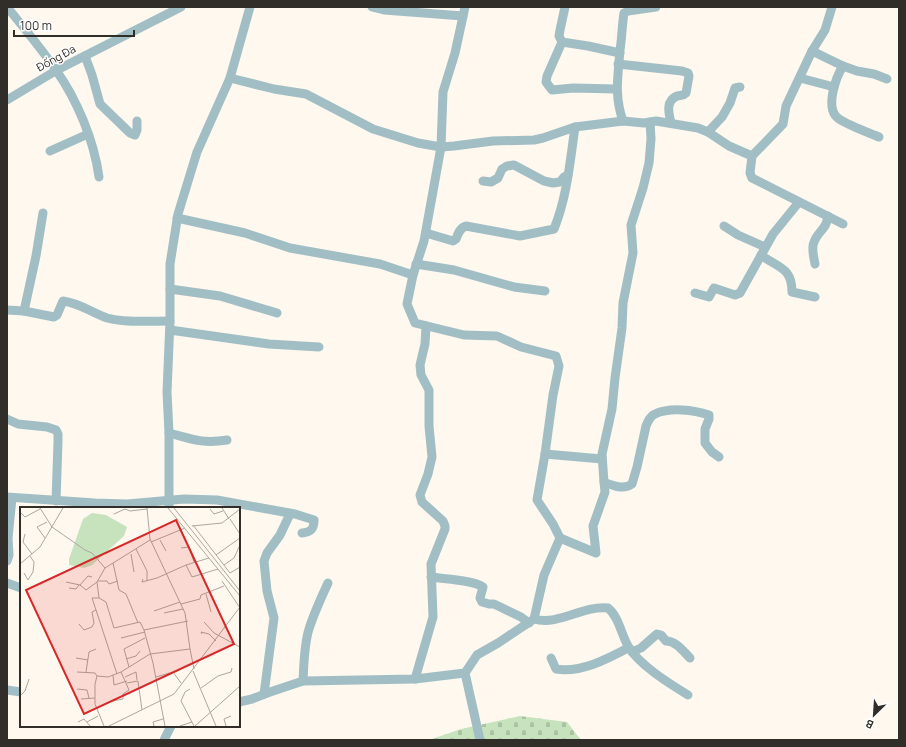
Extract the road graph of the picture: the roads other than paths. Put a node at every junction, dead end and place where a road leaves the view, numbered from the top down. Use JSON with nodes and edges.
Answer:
{"nodes":[{"id":1,"x":7,"y":7,"type":"edge"},
{"id":2,"x":181,"y":7,"type":"edge"},
{"id":3,"x":250,"y":7,"type":"edge"},
{"id":4,"x":372,"y":7,"type":"edge"},
{"id":5,"x":565,"y":7,"type":"edge"},
{"id":6,"x":656,"y":7,"type":"edge"},
{"id":7,"x":832,"y":7,"type":"edge"},
{"id":8,"x":464,"y":11,"type":"edge"},
{"id":9,"x":562,"y":42,"type":"junction"},
{"id":10,"x":812,"y":52,"type":"junction"},
{"id":11,"x":620,"y":53,"type":"junction"},
{"id":12,"x":85,"y":56,"type":"junction"},
{"id":13,"x":618,"y":64,"type":"junction"},
{"id":14,"x":843,"y":66,"type":"junction"},
{"id":15,"x":57,"y":70,"type":"junction"},
{"id":16,"x":230,"y":78,"type":"junction"},
{"id":17,"x":800,"y":78,"type":"junction"},
{"id":18,"x":887,"y":80,"type":"dead end"},
{"id":19,"x":740,"y":87,"type":"dead end"},
{"id":20,"x":834,"y":87,"type":"junction"},
{"id":21,"x":616,"y":89,"type":"junction"},
{"id":22,"x":7,"y":100,"type":"edge"},
{"id":23,"x":137,"y":121,"type":"dead end"},
{"id":24,"x":623,"y":121,"type":"junction"},
{"id":25,"x":650,"y":122,"type":"junction"},
{"id":26,"x":671,"y":123,"type":"junction"},
{"id":27,"x":574,"y":127,"type":"junction"},
{"id":28,"x":708,"y":132,"type":"junction"},
{"id":29,"x":88,"y":134,"type":"junction"},
{"id":30,"x":879,"y":137,"type":"dead end"},
{"id":31,"x":441,"y":147,"type":"junction"},
{"id":32,"x":50,"y":151,"type":"dead end"},
{"id":33,"x":752,"y":156,"type":"junction"},
{"id":34,"x":568,"y":175,"type":"junction"},
{"id":35,"x":100,"y":177,"type":"dead end"},
{"id":36,"x":483,"y":181,"type":"dead end"},
{"id":37,"x":799,"y":202,"type":"junction"},
{"id":38,"x":43,"y":213,"type":"dead end"},
{"id":39,"x":828,"y":216,"type":"junction"},
{"id":40,"x":177,"y":218,"type":"junction"},
{"id":41,"x":843,"y":224,"type":"dead end"},
{"id":42,"x":724,"y":226,"type":"dead end"},
{"id":43,"x":426,"y":233,"type":"junction"},
{"id":44,"x":763,"y":251,"type":"junction"},
{"id":45,"x":416,"y":264,"type":"junction"},
{"id":46,"x":815,"y":264,"type":"dead end"},
{"id":47,"x":413,"y":275,"type":"junction"},
{"id":48,"x":170,"y":289,"type":"junction"},
{"id":49,"x":545,"y":291,"type":"dead end"},
{"id":50,"x":695,"y":293,"type":"dead end"},
{"id":51,"x":815,"y":297,"type":"dead end"},
{"id":52,"x":7,"y":310,"type":"edge"},
{"id":53,"x":24,"y":311,"type":"junction"},
{"id":54,"x":277,"y":313,"type":"dead end"},
{"id":55,"x":170,"y":326,"type":"junction"},
{"id":56,"x":426,"y":326,"type":"junction"},
{"id":57,"x":319,"y":348,"type":"dead end"},
{"id":58,"x":7,"y":418,"type":"edge"},
{"id":59,"x":169,"y":433,"type":"junction"},
{"id":60,"x":227,"y":440,"type":"dead end"},
{"id":61,"x":545,"y":454,"type":"junction"},
{"id":62,"x":719,"y":457,"type":"dead end"},
{"id":63,"x":602,"y":459,"type":"junction"},
{"id":64,"x":604,"y":482,"type":"junction"},
{"id":65,"x":9,"y":498,"type":"edge"},
{"id":66,"x":57,"y":503,"type":"edge"},
{"id":67,"x":169,"y":504,"type":"edge"},
{"id":68,"x":288,"y":513,"type":"junction"},
{"id":69,"x":302,"y":533,"type":"dead end"},
{"id":70,"x":560,"y":538,"type":"junction"},
{"id":71,"x":7,"y":561,"type":"edge"},
{"id":72,"x":431,"y":577,"type":"junction"},
{"id":73,"x":7,"y":583,"type":"edge"},
{"id":74,"x":328,"y":583,"type":"dead end"},
{"id":75,"x":20,"y":588,"type":"edge"},
{"id":76,"x":531,"y":621,"type":"junction"},
{"id":77,"x":630,"y":650,"type":"junction"},
{"id":78,"x":551,"y":658,"type":"dead end"},
{"id":79,"x":690,"y":658,"type":"dead end"},
{"id":80,"x":465,"y":673,"type":"junction"},
{"id":81,"x":415,"y":679,"type":"junction"},
{"id":82,"x":303,"y":681,"type":"junction"},
{"id":83,"x":7,"y":690,"type":"edge"},
{"id":84,"x":20,"y":692,"type":"edge"},
{"id":85,"x":264,"y":694,"type":"junction"},
{"id":86,"x":688,"y":696,"type":"dead end"},
{"id":87,"x":240,"y":702,"type":"edge"},
{"id":88,"x":170,"y":727,"type":"edge"},
{"id":89,"x":164,"y":740,"type":"edge"},
{"id":90,"x":480,"y":740,"type":"edge"}],
"edges":[{"from":1,"to":15,"type":"street"},
{"from":2,"to":12,"type":"street","name":"Đống Đa"},
{"from":3,"to":16,"type":"street"},
{"from":4,"to":8,"type":"street"},
{"from":5,"to":9,"type":"street"},
{"from":6,"to":11,"type":"street"},
{"from":7,"to":10,"type":"street"},
{"from":8,"to":31,"type":"street"},
{"from":9,"to":11,"type":"street"},
{"from":9,"to":21,"type":"street"},
{"from":10,"to":14,"type":"street"},
{"from":10,"to":17,"type":"street"},
{"from":11,"to":13,"type":"street"},
{"from":12,"to":15,"type":"street","name":"Đống Đa"},
{"from":12,"to":23,"type":"street"},
{"from":13,"to":21,"type":"street"},
{"from":13,"to":26,"type":"street"},
{"from":14,"to":18,"type":"street"},
{"from":14,"to":20,"type":"street"},
{"from":15,"to":22,"type":"street","name":"Đống Đa"},
{"from":15,"to":29,"type":"street"},
{"from":16,"to":31,"type":"street"},
{"from":16,"to":40,"type":"street"},
{"from":17,"to":20,"type":"street"},
{"from":17,"to":33,"type":"street"},
{"from":19,"to":28,"type":"street"},
{"from":20,"to":30,"type":"street"},
{"from":21,"to":24,"type":"street"},
{"from":24,"to":25,"type":"street"},
{"from":24,"to":27,"type":"street"},
{"from":25,"to":26,"type":"street"},
{"from":25,"to":63,"type":"street"},
{"from":26,"to":28,"type":"street"},
{"from":27,"to":31,"type":"street"},
{"from":27,"to":34,"type":"street"},
{"from":28,"to":33,"type":"street"},
{"from":29,"to":32,"type":"street"},
{"from":29,"to":35,"type":"street"},
{"from":31,"to":43,"type":"street"},
{"from":33,"to":37,"type":"street"},
{"from":34,"to":36,"type":"street"},
{"from":34,"to":43,"type":"street"},
{"from":37,"to":39,"type":"street"},
{"from":37,"to":44,"type":"street"},
{"from":38,"to":53,"type":"street"},
{"from":39,"to":41,"type":"street"},
{"from":39,"to":46,"type":"street"},
{"from":40,"to":47,"type":"street"},
{"from":40,"to":48,"type":"street"},
{"from":42,"to":44,"type":"street"},
{"from":43,"to":45,"type":"street"},
{"from":44,"to":50,"type":"street"},
{"from":44,"to":51,"type":"street"},
{"from":45,"to":47,"type":"street"},
{"from":45,"to":49,"type":"street"},
{"from":47,"to":56,"type":"street"},
{"from":48,"to":54,"type":"street"},
{"from":48,"to":55,"type":"street"},
{"from":52,"to":53,"type":"street"},
{"from":53,"to":55,"type":"street"},
{"from":55,"to":57,"type":"street"},
{"from":55,"to":59,"type":"street"},
{"from":56,"to":61,"type":"street"},
{"from":56,"to":72,"type":"street"},
{"from":58,"to":66,"type":"street"},
{"from":59,"to":60,"type":"street"},
{"from":59,"to":67,"type":"street"},
{"from":61,"to":63,"type":"street"},
{"from":61,"to":70,"type":"street"},
{"from":62,"to":64,"type":"street"},
{"from":63,"to":64,"type":"street"},
{"from":64,"to":70,"type":"street"},
{"from":65,"to":66,"type":"street"},
{"from":65,"to":71,"type":"street"},
{"from":66,"to":67,"type":"street"},
{"from":67,"to":68,"type":"street"},
{"from":68,"to":69,"type":"street"},
{"from":68,"to":85,"type":"street"},
{"from":70,"to":76,"type":"street"},
{"from":72,"to":76,"type":"street"},
{"from":72,"to":81,"type":"street"},
{"from":73,"to":75,"type":"street"},
{"from":74,"to":82,"type":"street"},
{"from":76,"to":77,"type":"street"},
{"from":76,"to":80,"type":"street"},
{"from":77,"to":78,"type":"street"},
{"from":77,"to":79,"type":"street"},
{"from":77,"to":86,"type":"street"},
{"from":80,"to":81,"type":"street"},
{"from":80,"to":90,"type":"street"},
{"from":81,"to":82,"type":"street"},
{"from":82,"to":85,"type":"street"},
{"from":83,"to":84,"type":"street"},
{"from":85,"to":87,"type":"street"},
{"from":88,"to":89,"type":"street"}]}
